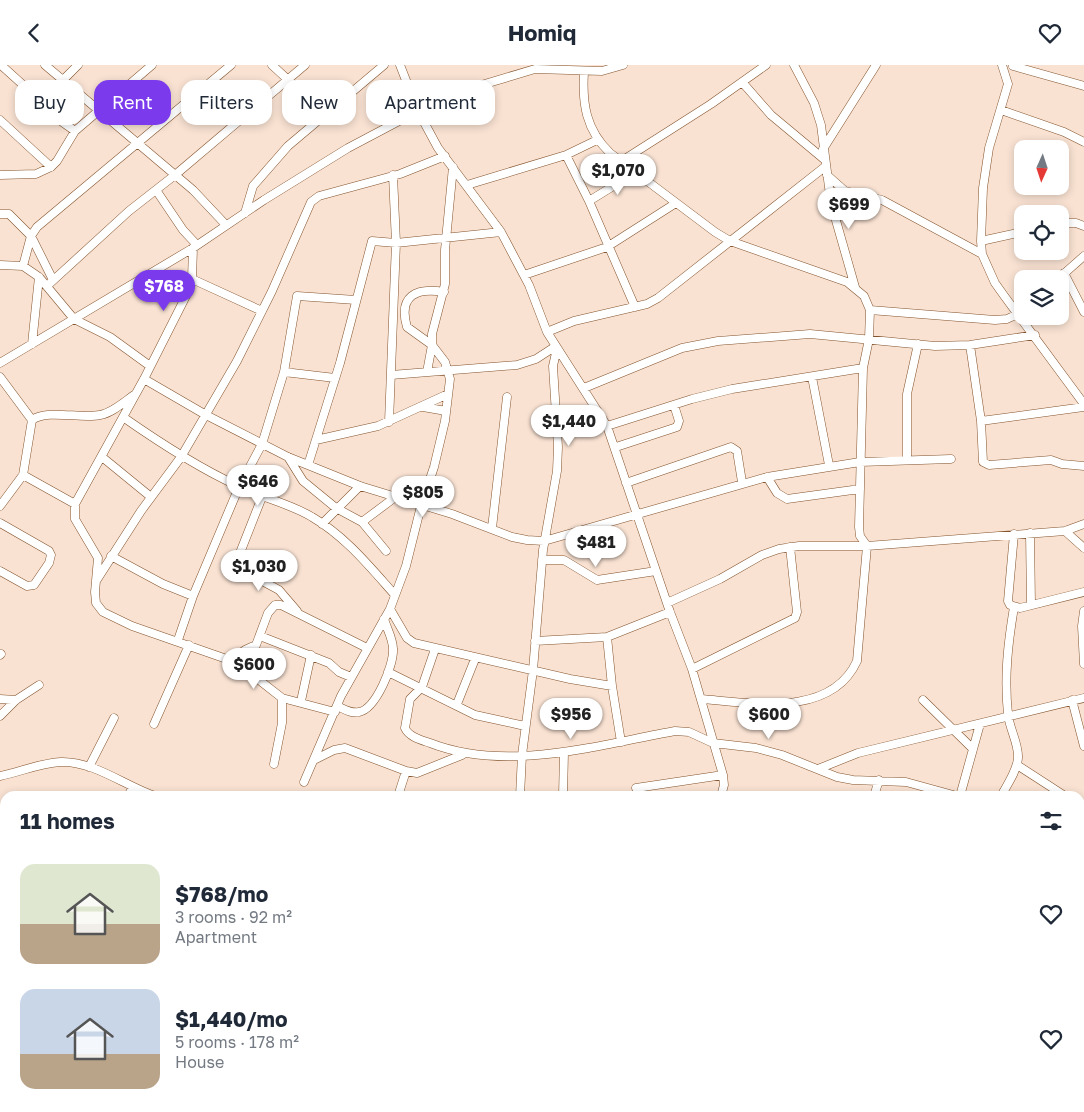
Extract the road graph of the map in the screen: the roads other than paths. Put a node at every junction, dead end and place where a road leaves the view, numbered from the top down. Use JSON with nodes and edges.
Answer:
{"nodes":[{"id":1,"x":1,"y":65,"type":"edge"},
{"id":2,"x":45,"y":65,"type":"edge"},
{"id":3,"x":78,"y":65,"type":"edge"},
{"id":4,"x":152,"y":65,"type":"edge"},
{"id":5,"x":231,"y":65,"type":"edge"},
{"id":6,"x":272,"y":65,"type":"edge"},
{"id":7,"x":305,"y":65,"type":"edge"},
{"id":8,"x":384,"y":65,"type":"edge"},
{"id":9,"x":400,"y":65,"type":"edge"},
{"id":10,"x":766,"y":65,"type":"edge"},
{"id":11,"x":794,"y":65,"type":"edge"},
{"id":12,"x":875,"y":65,"type":"edge"},
{"id":13,"x":1002,"y":65,"type":"edge"},
{"id":14,"x":619,"y":66,"type":"edge"},
{"id":15,"x":1014,"y":66,"type":"edge"},
{"id":16,"x":563,"y":67,"type":"edge"},
{"id":17,"x":584,"y":71,"type":"junction"},
{"id":18,"x":288,"y":78,"type":"junction"},
{"id":19,"x":63,"y":80,"type":"joint"},
{"id":20,"x":135,"y":80,"type":"edge"},
{"id":21,"x":406,"y":80,"type":"edge"},
{"id":22,"x":495,"y":81,"type":"edge"},
{"id":23,"x":742,"y":82,"type":"junction"},
{"id":24,"x":1008,"y":84,"type":"junction"},
{"id":25,"x":1084,"y":86,"type":"edge"},
{"id":26,"x":356,"y":88,"type":"edge"},
{"id":27,"x":84,"y":97,"type":"edge"},
{"id":28,"x":94,"y":105,"type":"edge"},
{"id":29,"x":1001,"y":111,"type":"junction"},
{"id":30,"x":94,"y":115,"type":"edge"},
{"id":31,"x":0,"y":120,"type":"edge"},
{"id":32,"x":118,"y":125,"type":"edge"},
{"id":33,"x":312,"y":125,"type":"edge"},
{"id":34,"x":392,"y":125,"type":"edge"},
{"id":35,"x":426,"y":125,"type":"edge"},
{"id":36,"x":75,"y":131,"type":"junction"},
{"id":37,"x":597,"y":140,"type":"junction"},
{"id":38,"x":1084,"y":141,"type":"edge"},
{"id":39,"x":138,"y":142,"type":"junction"},
{"id":40,"x":823,"y":149,"type":"junction"},
{"id":41,"x":566,"y":155,"type":"junction"},
{"id":42,"x":444,"y":156,"type":"junction"},
{"id":43,"x":620,"y":162,"type":"junction"},
{"id":44,"x":825,"y":163,"type":"junction"},
{"id":45,"x":51,"y":167,"type":"junction"},
{"id":46,"x":453,"y":167,"type":"junction"},
{"id":47,"x":636,"y":172,"type":"junction"},
{"id":48,"x":0,"y":175,"type":"edge"},
{"id":49,"x":175,"y":175,"type":"junction"},
{"id":50,"x":393,"y":175,"type":"junction"},
{"id":51,"x":827,"y":175,"type":"junction"},
{"id":52,"x":468,"y":185,"type":"junction"},
{"id":53,"x":156,"y":190,"type":"junction"},
{"id":54,"x":589,"y":201,"type":"junction"},
{"id":55,"x":676,"y":203,"type":"junction"},
{"id":56,"x":245,"y":213,"type":"junction"},
{"id":57,"x":0,"y":214,"type":"edge"},
{"id":58,"x":1069,"y":223,"type":"edge"},
{"id":59,"x":226,"y":225,"type":"junction"},
{"id":60,"x":1084,"y":225,"type":"edge"},
{"id":61,"x":501,"y":232,"type":"junction"},
{"id":62,"x":1014,"y":235,"type":"edge"},
{"id":63,"x":31,"y":236,"type":"junction"},
{"id":64,"x":447,"y":239,"type":"junction"},
{"id":65,"x":730,"y":241,"type":"junction"},
{"id":66,"x":981,"y":241,"type":"junction"},
{"id":67,"x":396,"y":243,"type":"junction"},
{"id":68,"x":195,"y":246,"type":"junction"},
{"id":69,"x":608,"y":247,"type":"junction"},
{"id":70,"x":982,"y":254,"type":"junction"},
{"id":71,"x":1084,"y":256,"type":"edge"},
{"id":72,"x":0,"y":265,"type":"edge"},
{"id":73,"x":23,"y":266,"type":"junction"},
{"id":74,"x":1068,"y":270,"type":"edge"},
{"id":75,"x":524,"y":275,"type":"junction"},
{"id":76,"x":38,"y":277,"type":"junction"},
{"id":77,"x":192,"y":279,"type":"junction"},
{"id":78,"x":53,"y":280,"type":"junction"},
{"id":79,"x":47,"y":286,"type":"junction"},
{"id":80,"x":855,"y":287,"type":"junction"},
{"id":81,"x":1069,"y":289,"type":"edge"},
{"id":82,"x":444,"y":292,"type":"junction"},
{"id":83,"x":356,"y":300,"type":"junction"},
{"id":84,"x":1014,"y":305,"type":"edge"},
{"id":85,"x":635,"y":307,"type":"junction"},
{"id":86,"x":870,"y":310,"type":"junction"},
{"id":87,"x":262,"y":311,"type":"junction"},
{"id":88,"x":1084,"y":312,"type":"edge"},
{"id":89,"x":1014,"y":315,"type":"edge"},
{"id":90,"x":74,"y":319,"type":"junction"},
{"id":91,"x":1029,"y":325,"type":"edge"},
{"id":92,"x":547,"y":332,"type":"junction"},
{"id":93,"x":1035,"y":335,"type":"junction"},
{"id":94,"x":869,"y":339,"type":"junction"},
{"id":95,"x":32,"y":344,"type":"junction"},
{"id":96,"x":918,"y":344,"type":"junction"},
{"id":97,"x":432,"y":345,"type":"junction"},
{"id":98,"x":970,"y":345,"type":"junction"},
{"id":99,"x":557,"y":347,"type":"junction"},
{"id":100,"x":540,"y":356,"type":"junction"},
{"id":101,"x":0,"y":363,"type":"edge"},
{"id":102,"x":150,"y":366,"type":"junction"},
{"id":103,"x":553,"y":366,"type":"junction"},
{"id":104,"x":863,"y":368,"type":"junction"},
{"id":105,"x":448,"y":369,"type":"junction"},
{"id":106,"x":284,"y":372,"type":"junction"},
{"id":107,"x":427,"y":372,"type":"junction"},
{"id":108,"x":391,"y":375,"type":"junction"},
{"id":109,"x":0,"y":377,"type":"edge"},
{"id":110,"x":812,"y":377,"type":"junction"},
{"id":111,"x":334,"y":378,"type":"junction"},
{"id":112,"x":144,"y":379,"type":"junction"},
{"id":113,"x":584,"y":388,"type":"junction"},
{"id":114,"x":136,"y":394,"type":"junction"},
{"id":115,"x":448,"y":394,"type":"junction"},
{"id":116,"x":507,"y":397,"type":"dead end"},
{"id":117,"x":1084,"y":403,"type":"edge"},
{"id":118,"x":674,"y":405,"type":"junction"},
{"id":119,"x":423,"y":407,"type":"junction"},
{"id":120,"x":446,"y":411,"type":"junction"},
{"id":121,"x":206,"y":415,"type":"junction"},
{"id":122,"x":123,"y":417,"type":"junction"},
{"id":123,"x":32,"y":420,"type":"junction"},
{"id":124,"x":980,"y":421,"type":"junction"},
{"id":125,"x":389,"y":422,"type":"junction"},
{"id":126,"x":607,"y":426,"type":"junction"},
{"id":127,"x":316,"y":440,"type":"junction"},
{"id":128,"x":262,"y":444,"type":"junction"},
{"id":129,"x":616,"y":447,"type":"junction"},
{"id":130,"x":102,"y":457,"type":"junction"},
{"id":131,"x":181,"y":457,"type":"junction"},
{"id":132,"x":288,"y":457,"type":"junction"},
{"id":133,"x":951,"y":459,"type":"dead end"},
{"id":134,"x":907,"y":460,"type":"junction"},
{"id":135,"x":860,"y":462,"type":"junction"},
{"id":136,"x":308,"y":465,"type":"junction"},
{"id":137,"x":829,"y":465,"type":"junction"},
{"id":138,"x":1084,"y":467,"type":"edge"},
{"id":139,"x":23,"y":475,"type":"junction"},
{"id":140,"x":767,"y":477,"type":"junction"},
{"id":141,"x":742,"y":482,"type":"junction"},
{"id":142,"x":626,"y":483,"type":"junction"},
{"id":143,"x":360,"y":486,"type":"junction"},
{"id":144,"x":238,"y":487,"type":"junction"},
{"id":145,"x":860,"y":489,"type":"junction"},
{"id":146,"x":152,"y":497,"type":"junction"},
{"id":147,"x":262,"y":497,"type":"junction"},
{"id":148,"x":394,"y":498,"type":"junction"},
{"id":149,"x":75,"y":505,"type":"junction"},
{"id":150,"x":0,"y":506,"type":"edge"},
{"id":151,"x":421,"y":506,"type":"junction"},
{"id":152,"x":336,"y":508,"type":"junction"},
{"id":153,"x":637,"y":514,"type":"junction"},
{"id":154,"x":362,"y":522,"type":"junction"},
{"id":155,"x":0,"y":523,"type":"edge"},
{"id":156,"x":322,"y":524,"type":"junction"},
{"id":157,"x":1084,"y":524,"type":"edge"},
{"id":158,"x":492,"y":528,"type":"junction"},
{"id":159,"x":1065,"y":531,"type":"junction"},
{"id":160,"x":1014,"y":533,"type":"junction"},
{"id":161,"x":1030,"y":533,"type":"junction"},
{"id":162,"x":544,"y":541,"type":"junction"},
{"id":163,"x":790,"y":547,"type":"junction"},
{"id":164,"x":867,"y":547,"type":"junction"},
{"id":165,"x":1084,"y":548,"type":"edge"},
{"id":166,"x":386,"y":551,"type":"dead end"},
{"id":167,"x":112,"y":556,"type":"junction"},
{"id":168,"x":542,"y":560,"type":"junction"},
{"id":169,"x":0,"y":571,"type":"edge"},
{"id":170,"x":656,"y":571,"type":"junction"},
{"id":171,"x":96,"y":581,"type":"junction"},
{"id":172,"x":1084,"y":592,"type":"edge"},
{"id":173,"x":395,"y":595,"type":"junction"},
{"id":174,"x":193,"y":596,"type":"junction"},
{"id":175,"x":667,"y":603,"type":"junction"},
{"id":176,"x":1031,"y":605,"type":"junction"},
{"id":177,"x":1014,"y":607,"type":"junction"},
{"id":178,"x":390,"y":609,"type":"junction"},
{"id":179,"x":1084,"y":611,"type":"edge"},
{"id":180,"x":670,"y":612,"type":"junction"},
{"id":181,"x":298,"y":613,"type":"junction"},
{"id":182,"x":384,"y":619,"type":"junction"},
{"id":183,"x":260,"y":636,"type":"junction"},
{"id":184,"x":607,"y":637,"type":"junction"},
{"id":185,"x":178,"y":640,"type":"junction"},
{"id":186,"x":535,"y":641,"type":"junction"},
{"id":187,"x":189,"y":645,"type":"junction"},
{"id":188,"x":367,"y":648,"type":"junction"},
{"id":189,"x":435,"y":649,"type":"junction"},
{"id":190,"x":311,"y":655,"type":"junction"},
{"id":191,"x":475,"y":659,"type":"junction"},
{"id":192,"x":238,"y":663,"type":"junction"},
{"id":193,"x":1084,"y":664,"type":"edge"},
{"id":194,"x":692,"y":669,"type":"junction"},
{"id":195,"x":533,"y":670,"type":"junction"},
{"id":196,"x":388,"y":672,"type":"junction"},
{"id":197,"x":352,"y":677,"type":"junction"},
{"id":198,"x":39,"y":685,"type":"dead end"},
{"id":199,"x":612,"y":685,"type":"junction"},
{"id":200,"x":422,"y":687,"type":"junction"},
{"id":201,"x":282,"y":698,"type":"junction"},
{"id":202,"x":1084,"y":698,"type":"edge"},
{"id":203,"x":0,"y":699,"type":"edge"},
{"id":204,"x":701,"y":699,"type":"junction"},
{"id":205,"x":16,"y":700,"type":"junction"},
{"id":206,"x":923,"y":700,"type":"dead end"},
{"id":207,"x":1072,"y":700,"type":"junction"},
{"id":208,"x":301,"y":701,"type":"junction"},
{"id":209,"x":457,"y":704,"type":"junction"},
{"id":210,"x":336,"y":709,"type":"junction"},
{"id":211,"x":0,"y":716,"type":"edge"},
{"id":212,"x":1008,"y":717,"type":"junction"},
{"id":213,"x":114,"y":718,"type":"dead end"},
{"id":214,"x":154,"y":724,"type":"dead end"},
{"id":215,"x":980,"y":724,"type":"junction"},
{"id":216,"x":525,"y":726,"type":"junction"},
{"id":217,"x":1081,"y":729,"type":"edge"},
{"id":218,"x":954,"y":731,"type":"junction"},
{"id":219,"x":621,"y":742,"type":"junction"},
{"id":220,"x":713,"y":743,"type":"junction"},
{"id":221,"x":1084,"y":746,"type":"edge"},
{"id":222,"x":973,"y":749,"type":"junction"},
{"id":223,"x":564,"y":753,"type":"junction"},
{"id":224,"x":464,"y":754,"type":"junction"},
{"id":225,"x":522,"y":755,"type":"junction"},
{"id":226,"x":314,"y":760,"type":"junction"},
{"id":227,"x":274,"y":764,"type":"dead end"},
{"id":228,"x":1017,"y":765,"type":"junction"},
{"id":229,"x":90,"y":767,"type":"junction"},
{"id":230,"x":818,"y":769,"type":"junction"},
{"id":231,"x":406,"y":771,"type":"junction"},
{"id":232,"x":723,"y":775,"type":"junction"},
{"id":233,"x":0,"y":776,"type":"edge"},
{"id":234,"x":879,"y":780,"type":"junction"},
{"id":235,"x":304,"y":782,"type":"dead end"},
{"id":236,"x":133,"y":787,"type":"junction"},
{"id":237,"x":930,"y":787,"type":"junction"},
{"id":238,"x":636,"y":788,"type":"dead end"},
{"id":239,"x":131,"y":791,"type":"edge"},
{"id":240,"x":143,"y":791,"type":"edge"},
{"id":241,"x":400,"y":791,"type":"edge"},
{"id":242,"x":520,"y":791,"type":"edge"},
{"id":243,"x":563,"y":791,"type":"edge"},
{"id":244,"x":722,"y":791,"type":"edge"},
{"id":245,"x":876,"y":791,"type":"edge"},
{"id":246,"x":929,"y":791,"type":"edge"},
{"id":247,"x":942,"y":791,"type":"edge"},
{"id":248,"x":960,"y":791,"type":"edge"},
{"id":249,"x":1004,"y":791,"type":"edge"},
{"id":250,"x":1057,"y":791,"type":"edge"}],
"edges":[{"from":1,"to":36,"type":"street"},
{"from":2,"to":19,"type":"street"},
{"from":3,"to":19,"type":"street"},
{"from":4,"to":20,"type":"street"},
{"from":5,"to":39,"type":"street"},
{"from":6,"to":18,"type":"street"},
{"from":7,"to":18,"type":"street"},
{"from":8,"to":26,"type":"street"},
{"from":9,"to":21,"type":"street"},
{"from":10,"to":23,"type":"street"},
{"from":11,"to":40,"type":"street"},
{"from":12,"to":40,"type":"street"},
{"from":13,"to":24,"type":"street"},
{"from":14,"to":17,"type":"street"},
{"from":15,"to":24,"type":"street"},
{"from":15,"to":25,"type":"street"},
{"from":16,"to":17,"type":"street"},
{"from":16,"to":22,"type":"street"},
{"from":17,"to":37,"type":"street"},
{"from":18,"to":49,"type":"street"},
{"from":23,"to":43,"type":"street"},
{"from":23,"to":44,"type":"street"},
{"from":24,"to":29,"type":"street"},
{"from":27,"to":28,"type":"street"},
{"from":29,"to":38,"type":"street"},
{"from":29,"to":66,"type":"street"},
{"from":30,"to":36,"type":"street"},
{"from":31,"to":45,"type":"street"},
{"from":32,"to":39,"type":"street"},
{"from":33,"to":56,"type":"street"},
{"from":34,"to":56,"type":"street"},
{"from":35,"to":42,"type":"street"},
{"from":36,"to":45,"type":"street"},
{"from":37,"to":41,"type":"street"},
{"from":37,"to":43,"type":"street"},
{"from":39,"to":49,"type":"street"},
{"from":39,"to":63,"type":"street"},
{"from":40,"to":44,"type":"street"},
{"from":41,"to":52,"type":"street"},
{"from":41,"to":54,"type":"street"},
{"from":42,"to":46,"type":"street"},
{"from":42,"to":50,"type":"street"},
{"from":43,"to":47,"type":"street"},
{"from":44,"to":51,"type":"street"},
{"from":44,"to":65,"type":"street"},
{"from":45,"to":48,"type":"street"},
{"from":46,"to":52,"type":"street"},
{"from":46,"to":64,"type":"street"},
{"from":47,"to":54,"type":"street"},
{"from":47,"to":55,"type":"street"},
{"from":49,"to":53,"type":"street"},
{"from":49,"to":59,"type":"street"},
{"from":50,"to":67,"type":"street"},
{"from":50,"to":87,"type":"street"},
{"from":51,"to":70,"type":"street"},
{"from":51,"to":80,"type":"street"},
{"from":52,"to":61,"type":"street"},
{"from":53,"to":68,"type":"street"},
{"from":53,"to":78,"type":"street"},
{"from":54,"to":69,"type":"street"},
{"from":55,"to":65,"type":"street"},
{"from":55,"to":69,"type":"street"},
{"from":56,"to":59,"type":"street"},
{"from":57,"to":63,"type":"street"},
{"from":58,"to":60,"type":"street"},
{"from":59,"to":68,"type":"street"},
{"from":61,"to":64,"type":"street"},
{"from":61,"to":75,"type":"street"},
{"from":62,"to":66,"type":"street"},
{"from":63,"to":73,"type":"street"},
{"from":63,"to":78,"type":"street"},
{"from":64,"to":67,"type":"street"},
{"from":64,"to":82,"type":"street"},
{"from":65,"to":80,"type":"street"},
{"from":65,"to":85,"type":"street"},
{"from":66,"to":70,"type":"street"},
{"from":67,"to":83,"type":"street"},
{"from":67,"to":108,"type":"street"},
{"from":68,"to":77,"type":"street"},
{"from":68,"to":90,"type":"street"},
{"from":69,"to":75,"type":"street"},
{"from":69,"to":85,"type":"street"},
{"from":70,"to":84,"type":"street"},
{"from":71,"to":74,"type":"street"},
{"from":72,"to":73,"type":"street"},
{"from":73,"to":76,"type":"street"},
{"from":75,"to":92,"type":"street"},
{"from":76,"to":79,"type":"street"},
{"from":76,"to":95,"type":"street"},
{"from":77,"to":87,"type":"street"},
{"from":77,"to":102,"type":"street"},
{"from":78,"to":79,"type":"street"},
{"from":79,"to":90,"type":"street"},
{"from":80,"to":86,"type":"street"},
{"from":81,"to":88,"type":"street"},
{"from":82,"to":97,"type":"street"},
{"from":82,"to":97,"type":"street"},
{"from":83,"to":106,"type":"street"},
{"from":83,"to":111,"type":"street"},
{"from":85,"to":92,"type":"street"},
{"from":86,"to":89,"type":"street"},
{"from":86,"to":94,"type":"street"},
{"from":87,"to":121,"type":"street"},
{"from":90,"to":95,"type":"street"},
{"from":90,"to":102,"type":"street"},
{"from":91,"to":93,"type":"street"},
{"from":92,"to":99,"type":"street"},
{"from":93,"to":98,"type":"street"},
{"from":93,"to":117,"type":"street"},
{"from":94,"to":96,"type":"street"},
{"from":94,"to":104,"type":"street"},
{"from":94,"to":113,"type":"street"},
{"from":95,"to":101,"type":"street"},
{"from":96,"to":98,"type":"street"},
{"from":96,"to":134,"type":"street"},
{"from":97,"to":105,"type":"street"},
{"from":97,"to":107,"type":"street"},
{"from":98,"to":124,"type":"street"},
{"from":99,"to":100,"type":"street"},
{"from":99,"to":103,"type":"street"},
{"from":99,"to":113,"type":"street"},
{"from":100,"to":103,"type":"street"},
{"from":100,"to":105,"type":"street"},
{"from":102,"to":112,"type":"street"},
{"from":103,"to":162,"type":"street"},
{"from":104,"to":110,"type":"street"},
{"from":104,"to":135,"type":"street"},
{"from":105,"to":107,"type":"street"},
{"from":105,"to":115,"type":"street"},
{"from":106,"to":111,"type":"street"},
{"from":106,"to":128,"type":"street"},
{"from":107,"to":108,"type":"street"},
{"from":108,"to":125,"type":"street"},
{"from":109,"to":123,"type":"street"},
{"from":110,"to":118,"type":"street"},
{"from":110,"to":137,"type":"street"},
{"from":111,"to":127,"type":"street"},
{"from":112,"to":114,"type":"street"},
{"from":112,"to":121,"type":"street"},
{"from":113,"to":126,"type":"street"},
{"from":114,"to":122,"type":"street"},
{"from":114,"to":123,"type":"street"},
{"from":115,"to":119,"type":"street"},
{"from":115,"to":120,"type":"street"},
{"from":116,"to":158,"type":"street"},
{"from":117,"to":124,"type":"street"},
{"from":118,"to":126,"type":"street"},
{"from":118,"to":129,"type":"street"},
{"from":119,"to":120,"type":"street"},
{"from":119,"to":125,"type":"street"},
{"from":120,"to":151,"type":"street"},
{"from":121,"to":128,"type":"street"},
{"from":121,"to":131,"type":"street"},
{"from":122,"to":130,"type":"street"},
{"from":122,"to":131,"type":"street"},
{"from":123,"to":139,"type":"street"},
{"from":124,"to":138,"type":"street"},
{"from":125,"to":127,"type":"street"},
{"from":126,"to":129,"type":"street"},
{"from":127,"to":136,"type":"street"},
{"from":128,"to":132,"type":"street"},
{"from":128,"to":144,"type":"street"},
{"from":129,"to":142,"type":"street"},
{"from":130,"to":146,"type":"street"},
{"from":130,"to":149,"type":"street"},
{"from":131,"to":144,"type":"street"},
{"from":131,"to":146,"type":"street"},
{"from":132,"to":136,"type":"street"},
{"from":132,"to":152,"type":"street"},
{"from":133,"to":134,"type":"street"},
{"from":134,"to":135,"type":"street"},
{"from":135,"to":137,"type":"street"},
{"from":135,"to":145,"type":"street"},
{"from":136,"to":143,"type":"street"},
{"from":137,"to":140,"type":"street"},
{"from":139,"to":149,"type":"street"},
{"from":139,"to":150,"type":"street"},
{"from":140,"to":141,"type":"street"},
{"from":140,"to":145,"type":"street"},
{"from":141,"to":142,"type":"street"},
{"from":141,"to":153,"type":"street"},
{"from":142,"to":153,"type":"street"},
{"from":143,"to":148,"type":"street"},
{"from":143,"to":152,"type":"street"},
{"from":144,"to":147,"type":"street"},
{"from":144,"to":174,"type":"street"},
{"from":145,"to":164,"type":"street"},
{"from":146,"to":167,"type":"street"},
{"from":147,"to":156,"type":"street"},
{"from":147,"to":181,"type":"street"},
{"from":148,"to":151,"type":"street"},
{"from":148,"to":154,"type":"street"},
{"from":149,"to":171,"type":"street"},
{"from":151,"to":158,"type":"street"},
{"from":151,"to":173,"type":"street"},
{"from":152,"to":154,"type":"street"},
{"from":152,"to":156,"type":"street"},
{"from":153,"to":162,"type":"street"},
{"from":153,"to":170,"type":"street"},
{"from":154,"to":166,"type":"street"},
{"from":155,"to":169,"type":"street"},
{"from":156,"to":173,"type":"street"},
{"from":157,"to":159,"type":"street"},
{"from":158,"to":162,"type":"street"},
{"from":159,"to":161,"type":"street"},
{"from":159,"to":165,"type":"street"},
{"from":160,"to":161,"type":"street"},
{"from":160,"to":164,"type":"street"},
{"from":160,"to":177,"type":"street"},
{"from":161,"to":176,"type":"street"},
{"from":162,"to":168,"type":"street"},
{"from":163,"to":164,"type":"street"},
{"from":163,"to":175,"type":"street"},
{"from":163,"to":194,"type":"street"},
{"from":164,"to":204,"type":"street"},
{"from":167,"to":171,"type":"street"},
{"from":167,"to":174,"type":"street"},
{"from":168,"to":170,"type":"street"},
{"from":168,"to":186,"type":"street"},
{"from":170,"to":175,"type":"street"},
{"from":171,"to":185,"type":"street"},
{"from":172,"to":176,"type":"street"},
{"from":173,"to":178,"type":"street"},
{"from":174,"to":185,"type":"street"},
{"from":175,"to":180,"type":"street"},
{"from":176,"to":177,"type":"street"},
{"from":177,"to":212,"type":"street"},
{"from":178,"to":182,"type":"street"},
{"from":178,"to":189,"type":"street"},
{"from":179,"to":193,"type":"street"},
{"from":180,"to":184,"type":"street"},
{"from":180,"to":194,"type":"street"},
{"from":181,"to":183,"type":"street"},
{"from":181,"to":188,"type":"street"},
{"from":182,"to":188,"type":"street"},
{"from":182,"to":196,"type":"street"},
{"from":183,"to":190,"type":"street"},
{"from":183,"to":192,"type":"street"},
{"from":184,"to":186,"type":"street"},
{"from":184,"to":199,"type":"street"},
{"from":185,"to":187,"type":"street"},
{"from":186,"to":195,"type":"street"},
{"from":187,"to":192,"type":"street"},
{"from":187,"to":214,"type":"street"},
{"from":188,"to":197,"type":"street"},
{"from":189,"to":191,"type":"street"},
{"from":189,"to":200,"type":"street"},
{"from":190,"to":197,"type":"street"},
{"from":190,"to":208,"type":"street"},
{"from":191,"to":195,"type":"street"},
{"from":191,"to":209,"type":"street"},
{"from":192,"to":201,"type":"street"},
{"from":194,"to":204,"type":"street"},
{"from":195,"to":199,"type":"street"},
{"from":195,"to":216,"type":"street"},
{"from":196,"to":200,"type":"street"},
{"from":196,"to":210,"type":"street"},
{"from":197,"to":210,"type":"street"},
{"from":198,"to":205,"type":"street"},
{"from":199,"to":219,"type":"street"},
{"from":200,"to":209,"type":"street"},
{"from":200,"to":224,"type":"street"},
{"from":201,"to":208,"type":"street"},
{"from":201,"to":227,"type":"street"},
{"from":202,"to":207,"type":"street"},
{"from":203,"to":205,"type":"street"},
{"from":204,"to":220,"type":"street"},
{"from":205,"to":211,"type":"street"},
{"from":206,"to":218,"type":"street"},
{"from":207,"to":212,"type":"street"},
{"from":207,"to":217,"type":"street"},
{"from":208,"to":210,"type":"street"},
{"from":209,"to":216,"type":"street"},
{"from":210,"to":226,"type":"street"},
{"from":212,"to":215,"type":"street"},
{"from":212,"to":228,"type":"street"},
{"from":213,"to":229,"type":"street"},
{"from":215,"to":218,"type":"street"},
{"from":215,"to":222,"type":"street"},
{"from":216,"to":225,"type":"street"},
{"from":217,"to":221,"type":"street"},
{"from":218,"to":222,"type":"street"},
{"from":218,"to":230,"type":"street"},
{"from":219,"to":220,"type":"street"},
{"from":219,"to":223,"type":"street"},
{"from":220,"to":230,"type":"street"},
{"from":220,"to":232,"type":"street"},
{"from":222,"to":248,"type":"street"},
{"from":223,"to":225,"type":"street"},
{"from":223,"to":243,"type":"street"},
{"from":224,"to":225,"type":"street"},
{"from":224,"to":231,"type":"street"},
{"from":225,"to":242,"type":"street"},
{"from":226,"to":231,"type":"street"},
{"from":226,"to":235,"type":"street"},
{"from":228,"to":249,"type":"street"},
{"from":228,"to":250,"type":"street"},
{"from":229,"to":233,"type":"street"},
{"from":229,"to":236,"type":"street"},
{"from":230,"to":234,"type":"street"},
{"from":231,"to":241,"type":"street"},
{"from":232,"to":238,"type":"street"},
{"from":232,"to":244,"type":"street"},
{"from":234,"to":237,"type":"street"},
{"from":234,"to":245,"type":"street"},
{"from":236,"to":239,"type":"street"},
{"from":236,"to":240,"type":"street"},
{"from":237,"to":246,"type":"street"},
{"from":237,"to":247,"type":"street"}]}
